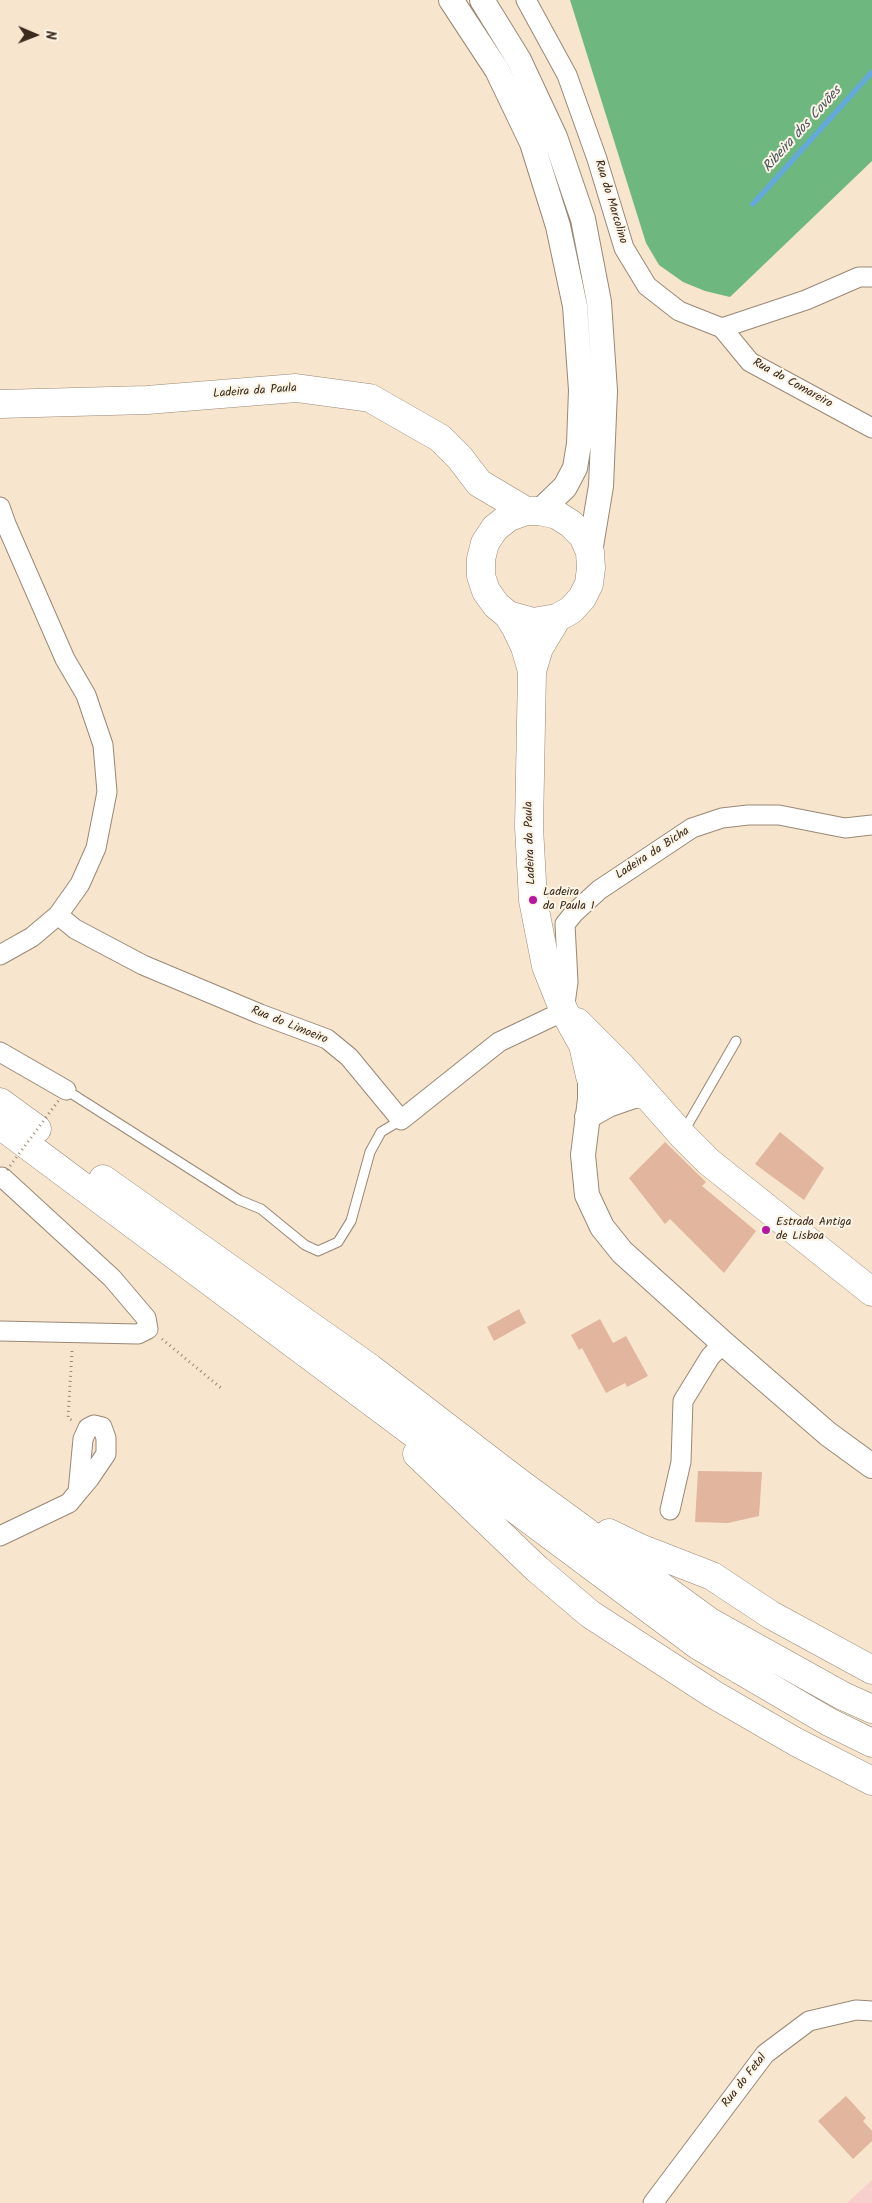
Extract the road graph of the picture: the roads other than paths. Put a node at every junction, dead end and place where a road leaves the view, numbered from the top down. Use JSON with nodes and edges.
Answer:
{"nodes":[{"id":1,"x":451,"y":0,"type":"edge"},
{"id":2,"x":482,"y":0,"type":"edge"},
{"id":3,"x":526,"y":0,"type":"edge"},
{"id":4,"x":872,"y":277,"type":"edge"},
{"id":5,"x":722,"y":328,"type":"junction"},
{"id":6,"x":0,"y":404,"type":"edge"},
{"id":7,"x":872,"y":428,"type":"edge"},
{"id":8,"x":478,"y":483,"type":"junction"},
{"id":9,"x":0,"y":507,"type":"edge"},
{"id":10,"x":533,"y":511,"type":"junction"},
{"id":11,"x":485,"y":543,"type":"junction"},
{"id":12,"x":590,"y":552,"type":"junction"},
{"id":13,"x":508,"y":615,"type":"junction"},
{"id":14,"x":557,"y":618,"type":"junction"},
{"id":15,"x":532,"y":671,"type":"junction"},
{"id":16,"x":872,"y":825,"type":"edge"},
{"id":17,"x":58,"y":915,"type":"junction"},
{"id":18,"x":0,"y":954,"type":"edge"},
{"id":19,"x":564,"y":1011,"type":"junction"},
{"id":20,"x":736,"y":1041,"type":"dead end"},
{"id":21,"x":0,"y":1052,"type":"edge"},
{"id":22,"x":621,"y":1066,"type":"junction"},
{"id":23,"x":590,"y":1076,"type":"junction"},
{"id":24,"x":62,"y":1095,"type":"joint"},
{"id":25,"x":642,"y":1095,"type":"junction"},
{"id":26,"x":0,"y":1102,"type":"edge"},
{"id":27,"x":587,"y":1117,"type":"junction"},
{"id":28,"x":401,"y":1120,"type":"junction"},
{"id":29,"x":0,"y":1125,"type":"edge"},
{"id":30,"x":682,"y":1135,"type":"junction"},
{"id":31,"x":5,"y":1173,"type":"road end"},
{"id":32,"x":872,"y":1292,"type":"edge"},
{"id":33,"x":0,"y":1331,"type":"edge"},
{"id":34,"x":723,"y":1343,"type":"junction"},
{"id":35,"x":379,"y":1409,"type":"junction"},
{"id":36,"x":88,"y":1428,"type":"dead end"},
{"id":37,"x":872,"y":1466,"type":"edge"},
{"id":38,"x":521,"y":1484,"type":"junction"},
{"id":39,"x":670,"y":1510,"type":"dead end"},
{"id":40,"x":0,"y":1536,"type":"edge"},
{"id":41,"x":872,"y":1670,"type":"edge"},
{"id":42,"x":872,"y":1709,"type":"edge"},
{"id":43,"x":872,"y":1743,"type":"edge"},
{"id":44,"x":872,"y":1781,"type":"edge"},
{"id":45,"x":872,"y":2010,"type":"edge"},
{"id":46,"x":652,"y":2203,"type":"edge"}],
"edges":[{"from":1,"to":10,"type":"street"},
{"from":2,"to":12,"type":"street"},
{"from":3,"to":5,"type":"street","name":"Rua do Marcolino"},
{"from":4,"to":5,"type":"street"},
{"from":5,"to":7,"type":"street","name":"Rua do Comareiro"},
{"from":6,"to":8,"type":"main road","name":"Ladeira da Paula"},
{"from":8,"to":10,"type":"main road"},
{"from":8,"to":11,"type":"main road"},
{"from":9,"to":17,"type":"street"},
{"from":10,"to":11,"type":"main road"},
{"from":10,"to":12,"type":"main road"},
{"from":11,"to":13,"type":"main road"},
{"from":12,"to":14,"type":"main road"},
{"from":13,"to":14,"type":"main road"},
{"from":13,"to":15,"type":"main road"},
{"from":14,"to":15,"type":"main road"},
{"from":15,"to":19,"type":"main road","name":"Ladeira da Paula"},
{"from":16,"to":19,"type":"street","name":"Ladeira da Bicha"},
{"from":17,"to":18,"type":"street"},
{"from":17,"to":28,"type":"street","name":"Rua do Limoeiro"},
{"from":19,"to":22,"type":"main road"},
{"from":19,"to":23,"type":"main road","name":"Ladeira da Paula"},
{"from":19,"to":28,"type":"street"},
{"from":20,"to":30,"type":"lane"},
{"from":21,"to":24,"type":"street"},
{"from":22,"to":23,"type":"street"},
{"from":22,"to":25,"type":"main road"},
{"from":23,"to":25,"type":"main road"},
{"from":23,"to":27,"type":"street"},
{"from":24,"to":28,"type":"lane"},
{"from":25,"to":27,"type":"street"},
{"from":25,"to":30,"type":"main road"},
{"from":26,"to":38,"type":"main road"},
{"from":27,"to":34,"type":"street"},
{"from":29,"to":35,"type":"main road"},
{"from":30,"to":32,"type":"main road"},
{"from":31,"to":33,"type":"street"},
{"from":34,"to":37,"type":"street"},
{"from":34,"to":39,"type":"street"},
{"from":35,"to":43,"type":"main road"},
{"from":35,"to":44,"type":"main road"},
{"from":36,"to":40,"type":"street"},
{"from":38,"to":41,"type":"main road"},
{"from":38,"to":42,"type":"main road"},
{"from":45,"to":46,"type":"street","name":"Rua do Fetal"}]}
